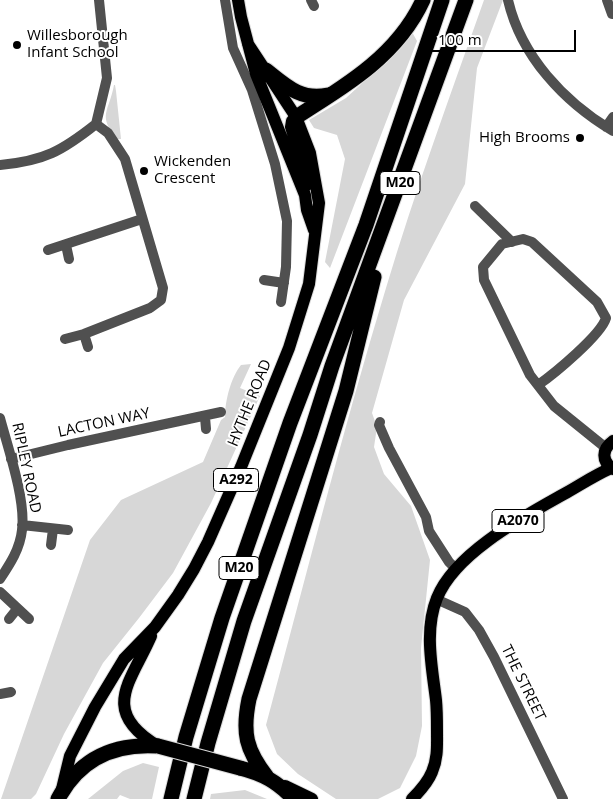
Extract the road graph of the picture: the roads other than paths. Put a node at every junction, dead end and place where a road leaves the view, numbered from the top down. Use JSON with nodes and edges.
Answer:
{"nodes":[{"id":1,"x":99,"y":0,"type":"edge"},
{"id":2,"x":224,"y":0,"type":"edge"},
{"id":3,"x":238,"y":0,"type":"edge"},
{"id":4,"x":423,"y":0,"type":"edge"},
{"id":5,"x":442,"y":0,"type":"edge"},
{"id":6,"x":466,"y":0,"type":"edge"},
{"id":7,"x":508,"y":0,"type":"edge"},
{"id":8,"x":607,"y":0,"type":"edge"},
{"id":9,"x":612,"y":14,"type":"edge"},
{"id":10,"x":248,"y":44,"type":"junction"},
{"id":11,"x":233,"y":48,"type":"junction"},
{"id":12,"x":266,"y":70,"type":"junction"},
{"id":13,"x":332,"y":94,"type":"junction"},
{"id":14,"x":296,"y":116,"type":"junction"},
{"id":15,"x":613,"y":117,"type":"edge"},
{"id":16,"x":96,"y":124,"type":"junction"},
{"id":17,"x":610,"y":129,"type":"edge"},
{"id":18,"x":0,"y":165,"type":"edge"},
{"id":19,"x":305,"y":195,"type":"junction"},
{"id":20,"x":475,"y":206,"type":"dead end"},
{"id":21,"x":389,"y":213,"type":"junction"},
{"id":22,"x":142,"y":219,"type":"junction"},
{"id":23,"x":315,"y":233,"type":"junction"},
{"id":24,"x":512,"y":242,"type":"junction"},
{"id":25,"x":66,"y":246,"type":"junction"},
{"id":26,"x":48,"y":250,"type":"dead end"},
{"id":27,"x":69,"y":258,"type":"dead end"},
{"id":28,"x":264,"y":280,"type":"dead end"},
{"id":29,"x":284,"y":283,"type":"junction"},
{"id":30,"x":281,"y":302,"type":"dead end"},
{"id":31,"x":84,"y":334,"type":"junction"},
{"id":32,"x":65,"y":339,"type":"dead end"},
{"id":33,"x":88,"y":347,"type":"dead end"},
{"id":34,"x":538,"y":385,"type":"junction"},
{"id":35,"x":221,"y":412,"type":"dead end"},
{"id":36,"x":204,"y":417,"type":"junction"},
{"id":37,"x":0,"y":418,"type":"edge"},
{"id":38,"x":380,"y":422,"type":"dead end"},
{"id":39,"x":206,"y":429,"type":"dead end"},
{"id":40,"x":610,"y":457,"type":"edge"},
{"id":41,"x":11,"y":459,"type":"junction"},
{"id":42,"x":22,"y":526,"type":"junction"},
{"id":43,"x":53,"y":529,"type":"junction"},
{"id":44,"x":68,"y":530,"type":"dead end"},
{"id":45,"x":51,"y":545,"type":"dead end"},
{"id":46,"x":456,"y":569,"type":"junction"},
{"id":47,"x":0,"y":579,"type":"edge"},
{"id":48,"x":0,"y":592,"type":"edge"},
{"id":49,"x":436,"y":599,"type":"junction"},
{"id":50,"x":17,"y":609,"type":"junction"},
{"id":51,"x":9,"y":619,"type":"dead end"},
{"id":52,"x":28,"y":619,"type":"dead end"},
{"id":53,"x":155,"y":627,"type":"junction"},
{"id":54,"x":11,"y":692,"type":"dead end"},
{"id":55,"x":0,"y":694,"type":"edge"},
{"id":56,"x":158,"y":746,"type":"junction"},
{"id":57,"x":272,"y":780,"type":"junction"},
{"id":58,"x":60,"y":795,"type":"edge"},
{"id":59,"x":171,"y":799,"type":"edge"},
{"id":60,"x":194,"y":799,"type":"edge"},
{"id":61,"x":294,"y":799,"type":"edge"},
{"id":62,"x":312,"y":799,"type":"edge"},
{"id":63,"x":412,"y":799,"type":"edge"},
{"id":64,"x":563,"y":799,"type":"edge"}],
"edges":[{"from":1,"to":16,"type":"street"},
{"from":2,"to":11,"type":"street"},
{"from":3,"to":10,"type":"main road","name":"HYTHE ROAD","number":"A292"},
{"from":4,"to":13,"type":"highway"},
{"from":5,"to":59,"type":"highway","number":"M20"},
{"from":6,"to":21,"type":"highway","number":"M20"},
{"from":7,"to":17,"type":"street"},
{"from":8,"to":9,"type":"street"},
{"from":10,"to":11,"type":"street"},
{"from":10,"to":12,"type":"main road","name":"HYTHE ROAD","number":"A292"},
{"from":10,"to":19,"type":"main road","name":"HYTHE ROAD","number":"A292"},
{"from":11,"to":29,"type":"street"},
{"from":12,"to":13,"type":"highway"},
{"from":12,"to":14,"type":"main road","name":"HYTHE ROAD","number":"A292"},
{"from":13,"to":14,"type":"highway"},
{"from":14,"to":19,"type":"main road"},
{"from":14,"to":23,"type":"main road","name":"HYTHE ROAD","number":"A292"},
{"from":15,"to":17,"type":"street"},
{"from":16,"to":18,"type":"street"},
{"from":16,"to":22,"type":"street"},
{"from":19,"to":23,"type":"main road","name":"HYTHE ROAD","number":"A292"},
{"from":20,"to":24,"type":"street"},
{"from":21,"to":57,"type":"highway","number":"M20"},
{"from":21,"to":60,"type":"highway","number":"M20"},
{"from":22,"to":25,"type":"street"},
{"from":22,"to":31,"type":"street"},
{"from":23,"to":53,"type":"main road","name":"HYTHE ROAD","number":"A292"},
{"from":24,"to":34,"type":"street"},
{"from":24,"to":34,"type":"street"},
{"from":25,"to":26,"type":"street"},
{"from":25,"to":27,"type":"street"},
{"from":28,"to":29,"type":"street"},
{"from":29,"to":30,"type":"street"},
{"from":31,"to":32,"type":"street"},
{"from":31,"to":33,"type":"street"},
{"from":34,"to":40,"type":"street"},
{"from":35,"to":36,"type":"street","name":"LACTON WAY"},
{"from":36,"to":39,"type":"street"},
{"from":36,"to":41,"type":"street","name":"LACTON WAY"},
{"from":37,"to":41,"type":"street","name":"RIPLEY ROAD"},
{"from":38,"to":46,"type":"street"},
{"from":40,"to":46,"type":"main road","number":"A2070"},
{"from":41,"to":42,"type":"street","name":"RIPLEY ROAD"},
{"from":42,"to":43,"type":"street","name":"RIPLEY ROAD"},
{"from":42,"to":47,"type":"street","name":"RIPLEY ROAD"},
{"from":43,"to":44,"type":"street","name":"RIPLEY ROAD"},
{"from":43,"to":45,"type":"street","name":"RIPLEY ROAD"},
{"from":46,"to":49,"type":"main road","number":"A2070"},
{"from":48,"to":50,"type":"street"},
{"from":49,"to":63,"type":"main road","number":"A2070"},
{"from":49,"to":64,"type":"street","name":"THE STREET"},
{"from":50,"to":51,"type":"street"},
{"from":50,"to":52,"type":"street"},
{"from":53,"to":56,"type":"main road","name":"HYTHE ROAD","number":"A292"},
{"from":53,"to":58,"type":"main road","name":"HYTHE ROAD","number":"A292"},
{"from":54,"to":55,"type":"street"},
{"from":56,"to":57,"type":"highway","bridge":true},
{"from":56,"to":58,"type":"highway"},
{"from":57,"to":61,"type":"highway"},
{"from":57,"to":62,"type":"main road"}]}
